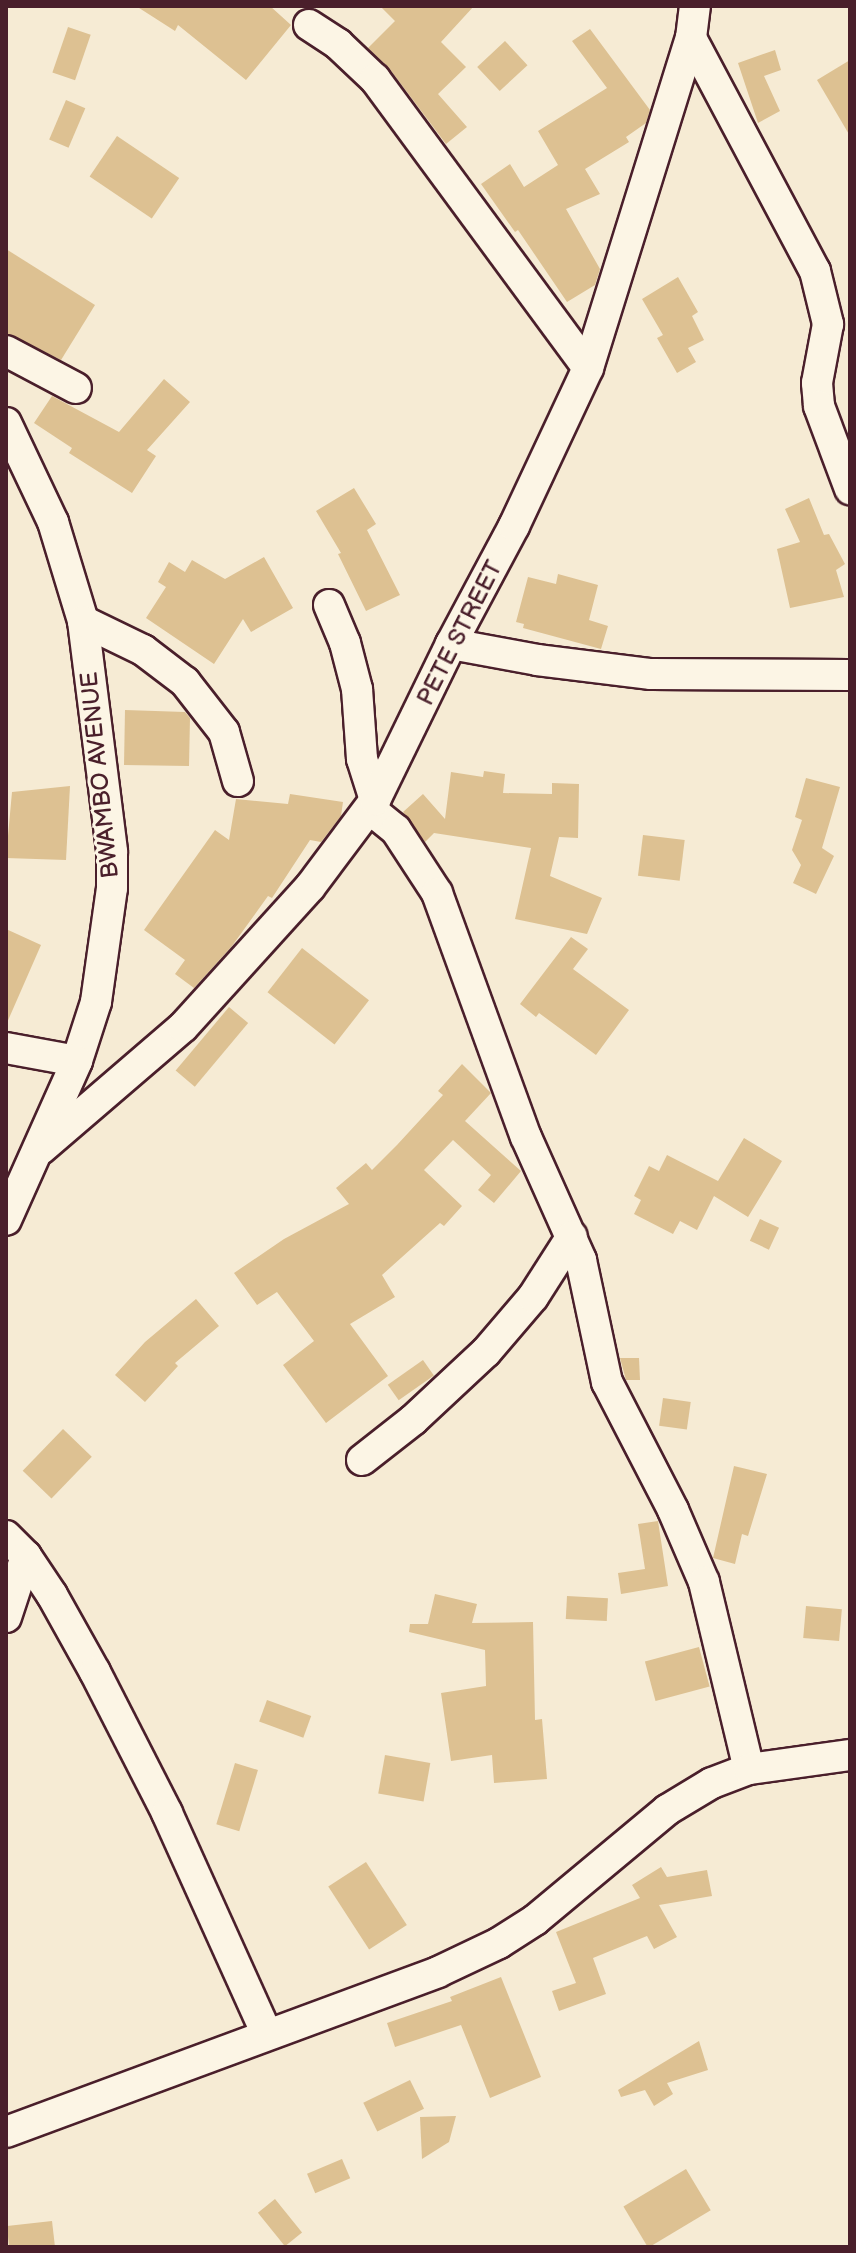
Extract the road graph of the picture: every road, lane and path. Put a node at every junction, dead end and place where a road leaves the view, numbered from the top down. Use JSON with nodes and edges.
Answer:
{"nodes":[{"id":1,"x":695,"y":6,"type":"edge"},
{"id":2,"x":309,"y":25,"type":"dead end"},
{"id":3,"x":691,"y":38,"type":"junction"},
{"id":4,"x":6,"y":351,"type":"edge"},
{"id":5,"x":588,"y":368,"type":"junction"},
{"id":6,"x":76,"y":388,"type":"dead end"},
{"id":7,"x":6,"y":423,"type":"edge"},
{"id":8,"x":850,"y":489,"type":"edge"},
{"id":9,"x":329,"y":605,"type":"dead end"},
{"id":10,"x":83,"y":621,"type":"junction"},
{"id":11,"x":451,"y":644,"type":"junction"},
{"id":12,"x":850,"y":675,"type":"edge"},
{"id":13,"x":238,"y":781,"type":"dead end"},
{"id":14,"x":373,"y":805,"type":"junction"},
{"id":15,"x":6,"y":1048,"type":"edge"},
{"id":16,"x":77,"y":1061,"type":"junction"},
{"id":17,"x":41,"y":1149,"type":"junction"},
{"id":18,"x":6,"y":1220,"type":"edge"},
{"id":19,"x":572,"y":1236,"type":"junction"},
{"id":20,"x":362,"y":1460,"type":"dead end"},
{"id":21,"x":16,"y":1546,"type":"edge"},
{"id":22,"x":6,"y":1617,"type":"edge"},
{"id":23,"x":850,"y":1755,"type":"edge"},
{"id":24,"x":749,"y":1769,"type":"junction"},
{"id":25,"x":267,"y":2034,"type":"junction"},
{"id":26,"x":6,"y":2132,"type":"edge"}],
"edges":[{"from":1,"to":3,"type":"street","name":"PETE STREET"},
{"from":2,"to":5,"type":"street"},
{"from":3,"to":5,"type":"street","name":"PETE STREET"},
{"from":3,"to":8,"type":"street"},
{"from":4,"to":6,"type":"street"},
{"from":5,"to":11,"type":"street","name":"PETE STREET"},
{"from":7,"to":10,"type":"street","name":"BWAMBO AVENUE"},
{"from":9,"to":14,"type":"street"},
{"from":10,"to":13,"type":"street"},
{"from":10,"to":16,"type":"street","name":"BWAMBO AVENUE"},
{"from":11,"to":12,"type":"street"},
{"from":11,"to":14,"type":"street","name":"PETE STREET"},
{"from":14,"to":17,"type":"street","name":"PETE STREET"},
{"from":14,"to":19,"type":"street"},
{"from":15,"to":16,"type":"street"},
{"from":16,"to":17,"type":"street","name":"BWAMBO AVENUE"},
{"from":17,"to":18,"type":"street","name":"BWAMBO AVENUE"},
{"from":19,"to":20,"type":"street"},
{"from":19,"to":24,"type":"street"},
{"from":21,"to":22,"type":"street"},
{"from":21,"to":25,"type":"street"},
{"from":23,"to":24,"type":"street"},
{"from":24,"to":25,"type":"street"},
{"from":25,"to":26,"type":"street"}]}
